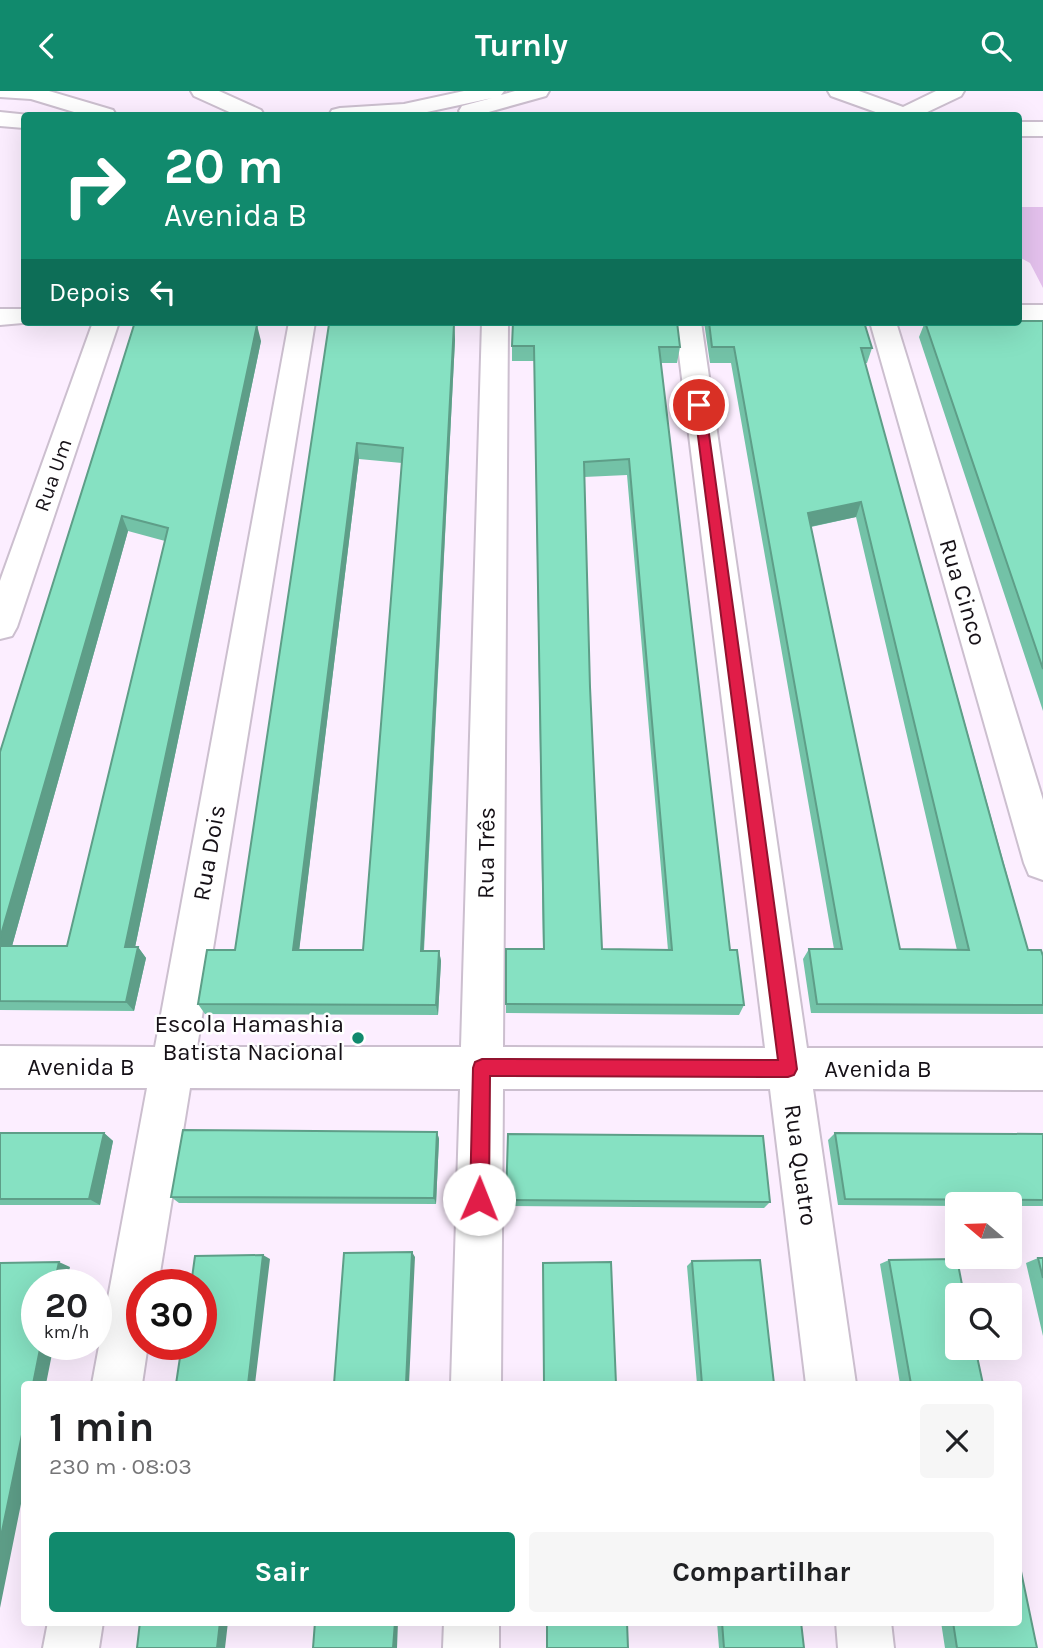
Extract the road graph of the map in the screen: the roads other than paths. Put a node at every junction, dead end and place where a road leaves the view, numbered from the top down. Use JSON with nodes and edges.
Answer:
{"nodes":[{"id":1,"x":0,"y":91,"type":"edge"},
{"id":2,"x":202,"y":91,"type":"edge"},
{"id":3,"x":423,"y":91,"type":"edge"},
{"id":4,"x":493,"y":91,"type":"edge"},
{"id":5,"x":538,"y":91,"type":"edge"},
{"id":6,"x":839,"y":91,"type":"edge"},
{"id":7,"x":953,"y":91,"type":"edge"},
{"id":8,"x":449,"y":109,"type":"edge"},
{"id":9,"x":95,"y":112,"type":"edge"},
{"id":10,"x":247,"y":112,"type":"edge"},
{"id":11,"x":388,"y":112,"type":"edge"},
{"id":12,"x":896,"y":112,"type":"edge"},
{"id":13,"x":910,"y":112,"type":"edge"},
{"id":14,"x":0,"y":119,"type":"edge"},
{"id":15,"x":21,"y":121,"type":"edge"},
{"id":16,"x":1022,"y":129,"type":"edge"},
{"id":17,"x":1043,"y":129,"type":"edge"},
{"id":18,"x":1022,"y":297,"type":"edge"},
{"id":19,"x":1043,"y":297,"type":"edge"},
{"id":20,"x":0,"y":299,"type":"edge"},
{"id":21,"x":21,"y":299,"type":"edge"},
{"id":22,"x":1022,"y":313,"type":"edge"},
{"id":23,"x":1043,"y":313,"type":"edge"},
{"id":24,"x":0,"y":317,"type":"edge"},
{"id":25,"x":21,"y":317,"type":"edge"},
{"id":26,"x":105,"y":326,"type":"edge"},
{"id":27,"x":301,"y":326,"type":"edge"},
{"id":28,"x":495,"y":326,"type":"edge"},
{"id":29,"x":689,"y":326,"type":"edge"},
{"id":30,"x":884,"y":326,"type":"edge"},
{"id":31,"x":0,"y":627,"type":"edge"},
{"id":32,"x":1043,"y":863,"type":"edge"},
{"id":33,"x":0,"y":1067,"type":"edge"},
{"id":34,"x":172,"y":1067,"type":"junction"},
{"id":35,"x":482,"y":1068,"type":"junction"},
{"id":36,"x":788,"y":1069,"type":"junction"},
{"id":37,"x":1043,"y":1069,"type":"edge"},
{"id":38,"x":118,"y":1381,"type":"edge"},
{"id":39,"x":476,"y":1381,"type":"edge"},
{"id":40,"x":831,"y":1381,"type":"edge"},
{"id":41,"x":75,"y":1626,"type":"edge"},
{"id":42,"x":472,"y":1626,"type":"edge"},
{"id":43,"x":863,"y":1626,"type":"edge"},
{"id":44,"x":71,"y":1648,"type":"edge"},
{"id":45,"x":471,"y":1648,"type":"edge"},
{"id":46,"x":866,"y":1648,"type":"edge"}],
"edges":[{"from":1,"to":9,"type":"street"},
{"from":2,"to":10,"type":"street"},
{"from":3,"to":8,"type":"street"},
{"from":4,"to":8,"type":"street"},
{"from":5,"to":8,"type":"street"},
{"from":6,"to":12,"type":"street"},
{"from":7,"to":13,"type":"street"},
{"from":8,"to":11,"type":"street"},
{"from":14,"to":15,"type":"street"},
{"from":16,"to":17,"type":"street"},
{"from":18,"to":19,"type":"street"},
{"from":20,"to":21,"type":"street"},
{"from":22,"to":23,"type":"street"},
{"from":24,"to":25,"type":"street"},
{"from":26,"to":31,"type":"street","name":"Rua Um"},
{"from":27,"to":34,"type":"street","name":"Rua Dois"},
{"from":28,"to":35,"type":"street","name":"Rua Três"},
{"from":29,"to":36,"type":"street","name":"Rua Quatro"},
{"from":30,"to":32,"type":"street","name":"Rua Cinco"},
{"from":33,"to":34,"type":"street","name":"Avenida B"},
{"from":34,"to":35,"type":"street","name":"Avenida B"},
{"from":34,"to":38,"type":"street","name":"Rua Dois"},
{"from":35,"to":36,"type":"street","name":"Avenida B"},
{"from":35,"to":39,"type":"street","name":"Rua Três"},
{"from":36,"to":37,"type":"street","name":"Avenida B"},
{"from":36,"to":40,"type":"street","name":"Rua Quatro"},
{"from":41,"to":44,"type":"street"},
{"from":42,"to":45,"type":"street"},
{"from":43,"to":46,"type":"street"}]}
